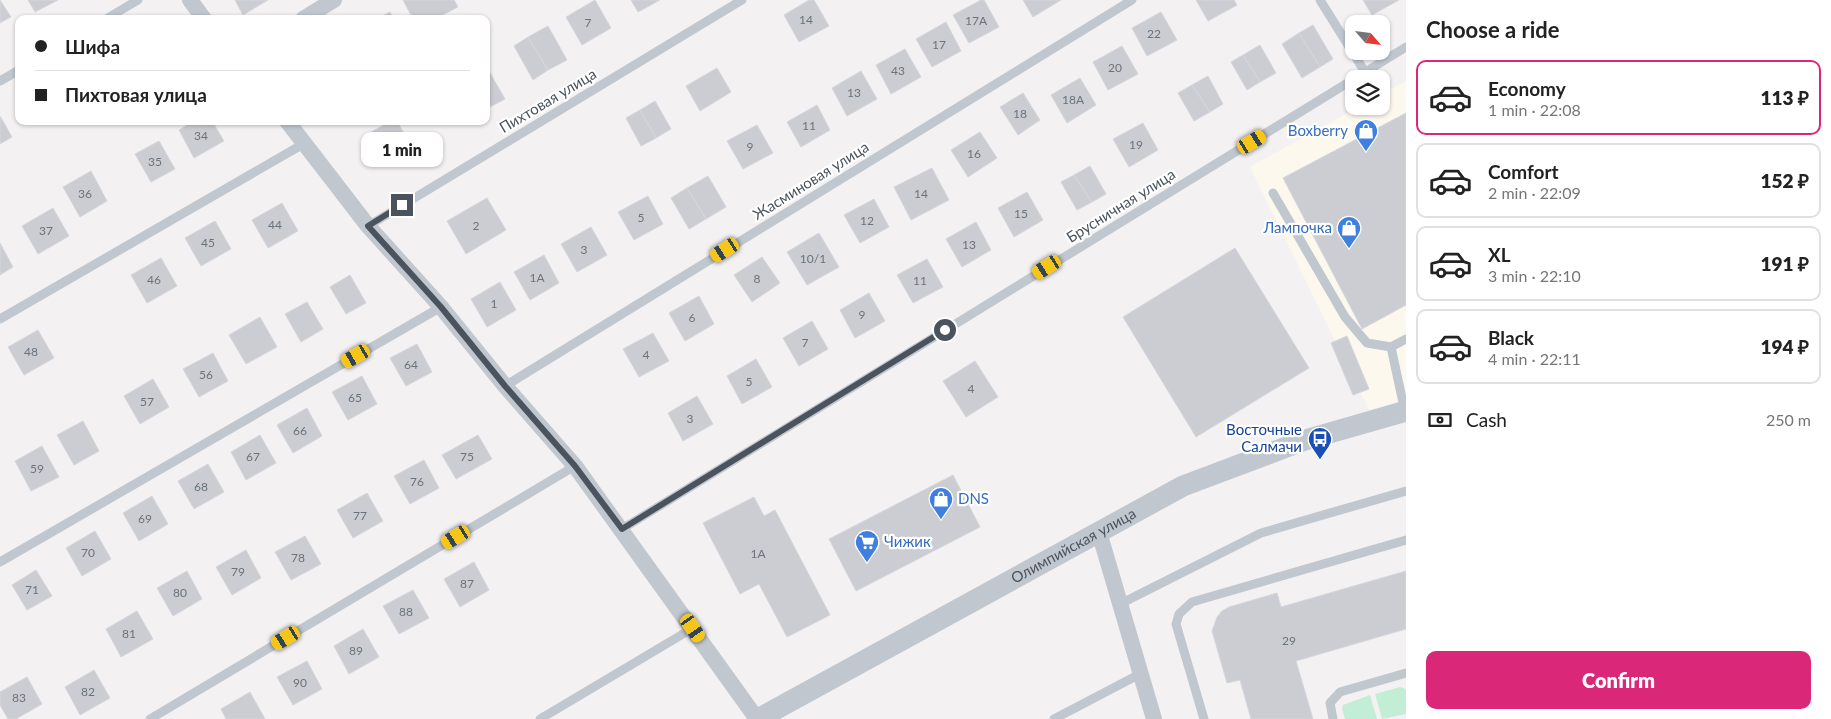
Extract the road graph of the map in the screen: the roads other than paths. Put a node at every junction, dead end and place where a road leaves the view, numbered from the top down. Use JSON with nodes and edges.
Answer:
{"nodes":[{"id":1,"x":138,"y":0,"type":"edge"},
{"id":2,"x":190,"y":0,"type":"edge"},
{"id":3,"x":334,"y":0,"type":"edge"},
{"id":4,"x":742,"y":0,"type":"edge"},
{"id":5,"x":1132,"y":0,"type":"edge"},
{"id":6,"x":1320,"y":0,"type":"edge"},
{"id":7,"x":113,"y":15,"type":"edge"},
{"id":8,"x":201,"y":15,"type":"edge"},
{"id":9,"x":310,"y":15,"type":"edge"},
{"id":10,"x":1406,"y":47,"type":"edge"},
{"id":11,"x":1364,"y":70,"type":"edge"},
{"id":12,"x":1368,"y":70,"type":"edge"},
{"id":13,"x":15,"y":72,"type":"edge"},
{"id":14,"x":0,"y":81,"type":"edge"},
{"id":15,"x":1345,"y":84,"type":"edge"},
{"id":16,"x":290,"y":125,"type":"edge"},
{"id":17,"x":305,"y":143,"type":"junction"},
{"id":18,"x":1273,"y":193,"type":"dead end"},
{"id":19,"x":368,"y":226,"type":"junction"},
{"id":20,"x":441,"y":307,"type":"junction"},
{"id":21,"x":0,"y":319,"type":"edge"},
{"id":22,"x":1406,"y":339,"type":"edge"},
{"id":23,"x":1391,"y":346,"type":"junction"},
{"id":24,"x":505,"y":386,"type":"junction"},
{"id":25,"x":1405,"y":412,"type":"edge"},
{"id":26,"x":575,"y":466,"type":"junction"},
{"id":27,"x":1406,"y":492,"type":"edge"},
{"id":28,"x":622,"y":529,"type":"junction"},
{"id":29,"x":1099,"y":532,"type":"junction"},
{"id":30,"x":1406,"y":540,"type":"edge"},
{"id":31,"x":0,"y":562,"type":"edge"},
{"id":32,"x":1120,"y":604,"type":"junction"},
{"id":33,"x":693,"y":628,"type":"junction"},
{"id":34,"x":1406,"y":673,"type":"edge"},
{"id":35,"x":1140,"y":674,"type":"junction"},
{"id":36,"x":150,"y":719,"type":"edge"},
{"id":37,"x":540,"y":719,"type":"edge"},
{"id":38,"x":757,"y":719,"type":"edge"},
{"id":39,"x":1054,"y":719,"type":"edge"},
{"id":40,"x":1154,"y":719,"type":"edge"},
{"id":41,"x":1204,"y":719,"type":"edge"},
{"id":42,"x":1332,"y":719,"type":"edge"}],
"edges":[{"from":1,"to":7,"type":"lane"},
{"from":2,"to":8,"type":"street"},
{"from":3,"to":9,"type":"street"},
{"from":4,"to":19,"type":"lane","name":"Пихтовая улица"},
{"from":5,"to":24,"type":"lane","name":"Жасминовая улица"},
{"from":6,"to":11,"type":"lane"},
{"from":10,"to":12,"type":"lane","name":"Брусничная улица"},
{"from":13,"to":14,"type":"lane"},
{"from":15,"to":28,"type":"lane","name":"Брусничная улица"},
{"from":16,"to":17,"type":"street"},
{"from":17,"to":19,"type":"street"},
{"from":17,"to":21,"type":"lane"},
{"from":18,"to":23,"type":"lane"},
{"from":19,"to":20,"type":"street"},
{"from":20,"to":24,"type":"street"},
{"from":20,"to":31,"type":"lane"},
{"from":22,"to":23,"type":"lane"},
{"from":23,"to":25,"type":"lane"},
{"from":24,"to":26,"type":"street"},
{"from":25,"to":29,"type":"street","name":"Олимпийская улица"},
{"from":26,"to":28,"type":"street"},
{"from":26,"to":36,"type":"lane"},
{"from":27,"to":32,"type":"lane"},
{"from":28,"to":33,"type":"street"},
{"from":29,"to":32,"type":"street"},
{"from":29,"to":38,"type":"street","name":"Олимпийская улица"},
{"from":30,"to":41,"type":"lane"},
{"from":32,"to":35,"type":"street"},
{"from":33,"to":37,"type":"lane"},
{"from":33,"to":38,"type":"street"},
{"from":34,"to":42,"type":"lane"},
{"from":35,"to":39,"type":"lane"},
{"from":35,"to":40,"type":"street"}]}
